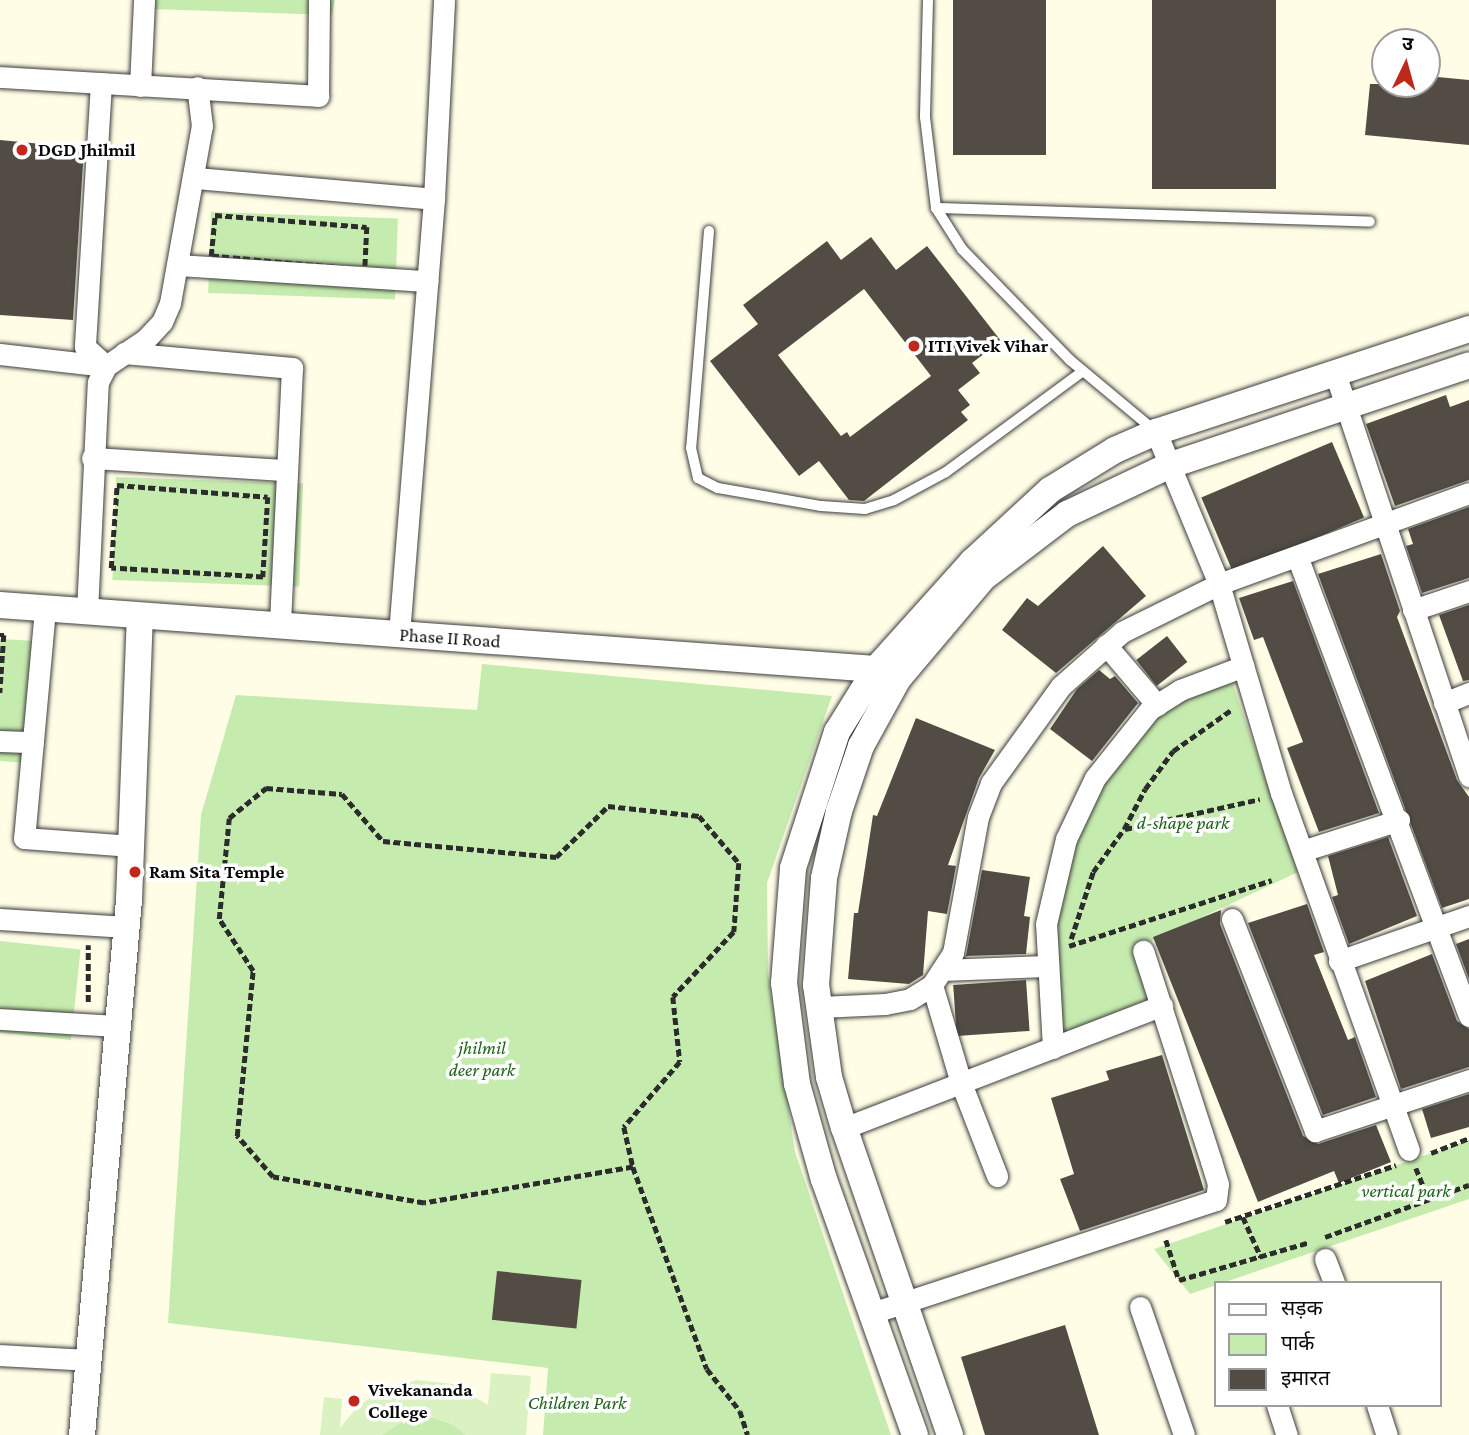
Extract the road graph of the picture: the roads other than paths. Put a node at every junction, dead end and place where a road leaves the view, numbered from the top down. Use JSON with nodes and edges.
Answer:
{"nodes":[{"id":1,"x":144,"y":0,"type":"edge"},
{"id":2,"x":319,"y":0,"type":"edge"},
{"id":3,"x":444,"y":0,"type":"edge"},
{"id":4,"x":928,"y":0,"type":"edge"},
{"id":5,"x":0,"y":77,"type":"edge"},
{"id":6,"x":101,"y":83,"type":"junction"},
{"id":7,"x":140,"y":86,"type":"junction"},
{"id":8,"x":197,"y":87,"type":"junction"},
{"id":9,"x":195,"y":177,"type":"junction"},
{"id":10,"x":434,"y":199,"type":"junction"},
{"id":11,"x":936,"y":208,"type":"junction"},
{"id":12,"x":1370,"y":222,"type":"dead end"},
{"id":13,"x":709,"y":232,"type":"dead end"},
{"id":14,"x":177,"y":265,"type":"junction"},
{"id":15,"x":427,"y":281,"type":"junction"},
{"id":16,"x":1469,"y":329,"type":"edge"},
{"id":17,"x":124,"y":353,"type":"junction"},
{"id":18,"x":0,"y":354,"type":"edge"},
{"id":19,"x":1469,"y":365,"type":"edge"},
{"id":20,"x":106,"y":366,"type":"junction"},
{"id":21,"x":1083,"y":371,"type":"junction"},
{"id":22,"x":1335,"y":373,"type":"junction"},
{"id":23,"x":1347,"y":406,"type":"junction"},
{"id":24,"x":1156,"y":432,"type":"junction"},
{"id":25,"x":92,"y":458,"type":"junction"},
{"id":26,"x":1168,"y":466,"type":"junction"},
{"id":27,"x":285,"y":470,"type":"junction"},
{"id":28,"x":1469,"y":493,"type":"edge"},
{"id":29,"x":1382,"y":522,"type":"junction"},
{"id":30,"x":1297,"y":556,"type":"junction"},
{"id":31,"x":1219,"y":584,"type":"junction"},
{"id":32,"x":1469,"y":591,"type":"edge"},
{"id":33,"x":0,"y":606,"type":"edge"},
{"id":34,"x":45,"y":609,"type":"junction"},
{"id":35,"x":1413,"y":610,"type":"junction"},
{"id":36,"x":87,"y":612,"type":"junction"},
{"id":37,"x":140,"y":616,"type":"junction"},
{"id":38,"x":280,"y":625,"type":"junction"},
{"id":39,"x":399,"y":634,"type":"junction"},
{"id":40,"x":1107,"y":645,"type":"junction"},
{"id":41,"x":1244,"y":666,"type":"junction"},
{"id":42,"x":887,"y":674,"type":"junction"},
{"id":43,"x":1469,"y":693,"type":"edge"},
{"id":44,"x":1444,"y":703,"type":"junction"},
{"id":45,"x":1157,"y":705,"type":"junction"},
{"id":46,"x":0,"y":741,"type":"edge"},
{"id":47,"x":33,"y":742,"type":"junction"},
{"id":48,"x":1469,"y":776,"type":"edge"},
{"id":49,"x":1399,"y":820,"type":"junction"},
{"id":50,"x":132,"y":846,"type":"junction"},
{"id":51,"x":1302,"y":851,"type":"junction"},
{"id":52,"x":1469,"y":916,"type":"edge"},
{"id":53,"x":0,"y":919,"type":"edge"},
{"id":54,"x":1232,"y":919,"type":"dead end"},
{"id":55,"x":127,"y":927,"type":"junction"},
{"id":56,"x":1437,"y":927,"type":"junction"},
{"id":57,"x":1143,"y":951,"type":"dead end"},
{"id":58,"x":1339,"y":961,"type":"junction"},
{"id":59,"x":1046,"y":966,"type":"junction"},
{"id":60,"x":937,"y":978,"type":"junction"},
{"id":61,"x":1162,"y":1005,"type":"junction"},
{"id":62,"x":820,"y":1007,"type":"junction"},
{"id":63,"x":1469,"y":1016,"type":"edge"},
{"id":64,"x":0,"y":1020,"type":"edge"},
{"id":65,"x":119,"y":1026,"type":"junction"},
{"id":66,"x":1053,"y":1048,"type":"junction"},
{"id":67,"x":1469,"y":1080,"type":"edge"},
{"id":68,"x":961,"y":1083,"type":"junction"},
{"id":69,"x":1392,"y":1102,"type":"junction"},
{"id":70,"x":844,"y":1128,"type":"junction"},
{"id":71,"x":1412,"y":1157,"type":"road end"},
{"id":72,"x":997,"y":1176,"type":"dead end"},
{"id":73,"x":1325,"y":1259,"type":"dead end"},
{"id":74,"x":1329,"y":1281,"type":"edge"},
{"id":75,"x":903,"y":1302,"type":"junction"},
{"id":76,"x":1140,"y":1307,"type":"dead end"},
{"id":77,"x":872,"y":1313,"type":"junction"},
{"id":78,"x":0,"y":1355,"type":"edge"},
{"id":79,"x":89,"y":1360,"type":"junction"},
{"id":80,"x":1278,"y":1407,"type":"edge"},
{"id":81,"x":1378,"y":1407,"type":"edge"},
{"id":82,"x":82,"y":1435,"type":"edge"},
{"id":83,"x":915,"y":1435,"type":"edge"},
{"id":84,"x":950,"y":1435,"type":"edge"},
{"id":85,"x":1184,"y":1435,"type":"edge"},
{"id":86,"x":1287,"y":1435,"type":"edge"},
{"id":87,"x":1387,"y":1435,"type":"edge"}],
"edges":[{"from":1,"to":7,"type":"street"},
{"from":2,"to":8,"type":"street"},
{"from":3,"to":10,"type":"street"},
{"from":4,"to":11,"type":"lane"},
{"from":5,"to":6,"type":"street"},
{"from":6,"to":7,"type":"street"},
{"from":6,"to":20,"type":"street"},
{"from":7,"to":8,"type":"street"},
{"from":8,"to":9,"type":"street"},
{"from":9,"to":10,"type":"street"},
{"from":9,"to":14,"type":"street"},
{"from":10,"to":15,"type":"street"},
{"from":11,"to":12,"type":"lane"},
{"from":11,"to":21,"type":"lane"},
{"from":13,"to":21,"type":"lane"},
{"from":14,"to":15,"type":"street"},
{"from":14,"to":17,"type":"street"},
{"from":15,"to":39,"type":"street"},
{"from":16,"to":22,"type":"street"},
{"from":17,"to":20,"type":"street"},
{"from":17,"to":27,"type":"street"},
{"from":18,"to":20,"type":"street"},
{"from":19,"to":23,"type":"street"},
{"from":20,"to":25,"type":"street"},
{"from":21,"to":24,"type":"lane"},
{"from":22,"to":23,"type":"street"},
{"from":22,"to":24,"type":"street"},
{"from":23,"to":26,"type":"street"},
{"from":23,"to":29,"type":"street"},
{"from":24,"to":26,"type":"street"},
{"from":24,"to":42,"type":"street"},
{"from":25,"to":27,"type":"street"},
{"from":25,"to":36,"type":"street"},
{"from":26,"to":31,"type":"street"},
{"from":26,"to":42,"type":"street"},
{"from":27,"to":38,"type":"street"},
{"from":28,"to":29,"type":"street"},
{"from":29,"to":30,"type":"street"},
{"from":29,"to":35,"type":"street"},
{"from":30,"to":31,"type":"street"},
{"from":30,"to":49,"type":"street"},
{"from":31,"to":40,"type":"street"},
{"from":31,"to":41,"type":"street"},
{"from":32,"to":35,"type":"street"},
{"from":33,"to":34,"type":"street","name":"Phase II Road"},
{"from":34,"to":36,"type":"street","name":"Phase II Road"},
{"from":34,"to":47,"type":"street"},
{"from":35,"to":44,"type":"street"},
{"from":36,"to":37,"type":"street","name":"Phase II Road"},
{"from":37,"to":38,"type":"street","name":"Phase II Road"},
{"from":37,"to":50,"type":"street"},
{"from":38,"to":39,"type":"street","name":"Phase II Road"},
{"from":39,"to":42,"type":"street","name":"Phase II Road"},
{"from":40,"to":45,"type":"street"},
{"from":40,"to":60,"type":"street"},
{"from":41,"to":45,"type":"street"},
{"from":41,"to":51,"type":"street"},
{"from":42,"to":62,"type":"street"},
{"from":42,"to":77,"type":"street"},
{"from":43,"to":44,"type":"street"},
{"from":44,"to":48,"type":"street"},
{"from":45,"to":59,"type":"street"},
{"from":46,"to":47,"type":"street"},
{"from":47,"to":50,"type":"street"},
{"from":49,"to":51,"type":"street"},
{"from":49,"to":56,"type":"street"},
{"from":50,"to":55,"type":"street"},
{"from":51,"to":58,"type":"street"},
{"from":52,"to":56,"type":"street"},
{"from":53,"to":55,"type":"street"},
{"from":54,"to":69,"type":"street"},
{"from":55,"to":65,"type":"street"},
{"from":56,"to":58,"type":"street"},
{"from":56,"to":63,"type":"street"},
{"from":57,"to":61,"type":"street"},
{"from":58,"to":69,"type":"street"},
{"from":59,"to":60,"type":"street"},
{"from":59,"to":66,"type":"street"},
{"from":60,"to":62,"type":"street"},
{"from":60,"to":68,"type":"street"},
{"from":61,"to":66,"type":"street"},
{"from":61,"to":75,"type":"street"},
{"from":62,"to":70,"type":"street"},
{"from":64,"to":65,"type":"street"},
{"from":65,"to":79,"type":"street"},
{"from":66,"to":68,"type":"street"},
{"from":67,"to":69,"type":"street"},
{"from":68,"to":70,"type":"street"},
{"from":68,"to":72,"type":"street"},
{"from":69,"to":71,"type":"street"},
{"from":70,"to":75,"type":"street"},
{"from":73,"to":74,"type":"street"},
{"from":75,"to":77,"type":"street"},
{"from":75,"to":84,"type":"street"},
{"from":76,"to":85,"type":"street"},
{"from":77,"to":83,"type":"street"},
{"from":78,"to":79,"type":"street"},
{"from":79,"to":82,"type":"street"},
{"from":80,"to":86,"type":"street"},
{"from":81,"to":87,"type":"street"}]}
